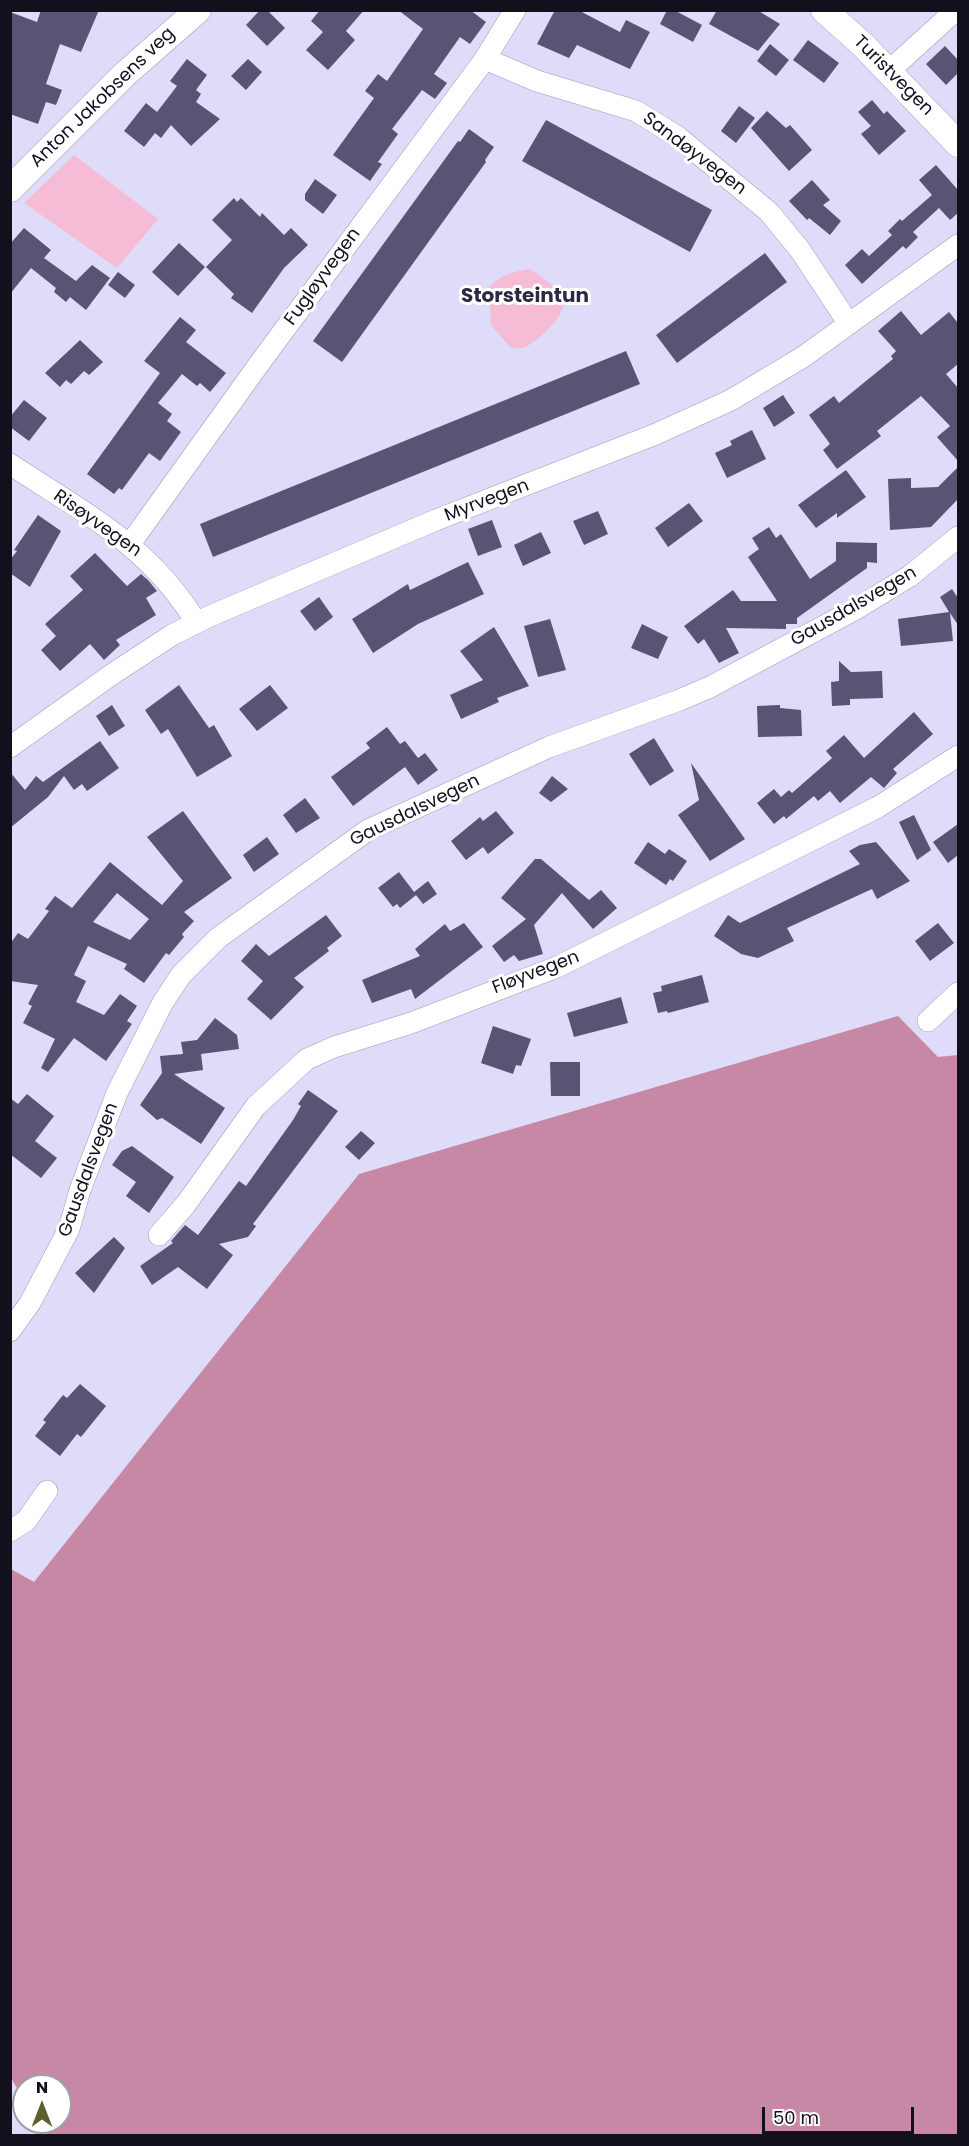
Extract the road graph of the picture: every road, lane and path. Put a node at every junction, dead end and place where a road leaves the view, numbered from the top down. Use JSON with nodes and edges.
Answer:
{"nodes":[{"id":1,"x":198,"y":10,"type":"edge"},
{"id":2,"x":515,"y":10,"type":"edge"},
{"id":3,"x":824,"y":10,"type":"edge"},
{"id":4,"x":956,"y":10,"type":"edge"},
{"id":5,"x":485,"y":58,"type":"junction"},
{"id":6,"x":889,"y":71,"type":"junction"},
{"id":7,"x":958,"y":144,"type":"edge"},
{"id":8,"x":10,"y":189,"type":"edge"},
{"id":9,"x":958,"y":244,"type":"edge"},
{"id":10,"x":849,"y":324,"type":"junction"},
{"id":11,"x":10,"y":464,"type":"edge"},
{"id":12,"x":958,"y":537,"type":"edge"},
{"id":13,"x":130,"y":544,"type":"junction"},
{"id":14,"x":196,"y":622,"type":"junction"},
{"id":15,"x":10,"y":747,"type":"edge"},
{"id":16,"x":958,"y":756,"type":"edge"},
{"id":17,"x":958,"y":993,"type":"edge"},
{"id":18,"x":928,"y":1021,"type":"dead end"},
{"id":19,"x":159,"y":1235,"type":"dead end"},
{"id":20,"x":10,"y":1331,"type":"edge"},
{"id":21,"x":47,"y":1491,"type":"dead end"},
{"id":22,"x":10,"y":1531,"type":"edge"}],
"edges":[{"from":1,"to":8,"type":"street","name":"Anton Jakobsens veg"},
{"from":2,"to":5,"type":"street","name":"Fugløyvegen"},
{"from":3,"to":6,"type":"street","name":"Turistvegen"},
{"from":4,"to":6,"type":"street"},
{"from":5,"to":10,"type":"street","name":"Sandøyvegen"},
{"from":5,"to":13,"type":"street","name":"Fugløyvegen"},
{"from":6,"to":7,"type":"street","name":"Turistvegen"},
{"from":9,"to":10,"type":"street","name":"Myrvegen"},
{"from":10,"to":14,"type":"street","name":"Myrvegen"},
{"from":11,"to":13,"type":"street","name":"Risøyvegen"},
{"from":12,"to":20,"type":"street","name":"Gausdalsvegen"},
{"from":13,"to":14,"type":"street","name":"Risøyvegen"},
{"from":14,"to":15,"type":"street","name":"Myrvegen"},
{"from":16,"to":19,"type":"street","name":"Fløyvegen"},
{"from":17,"to":18,"type":"street"},
{"from":21,"to":22,"type":"street"}]}
